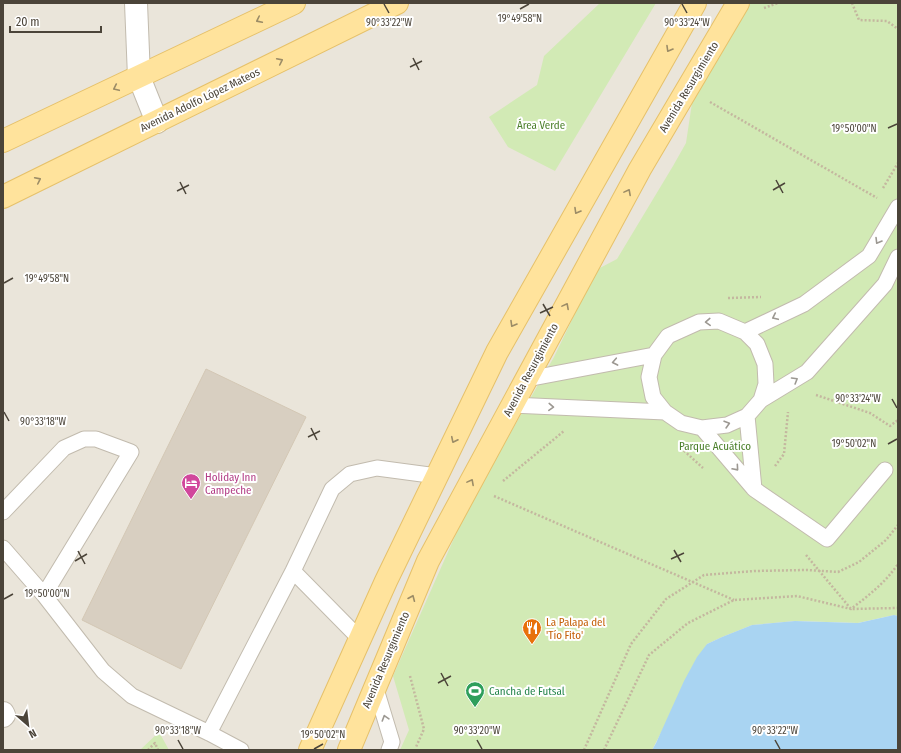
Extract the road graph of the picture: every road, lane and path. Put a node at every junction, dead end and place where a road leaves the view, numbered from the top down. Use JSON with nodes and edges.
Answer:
{"nodes":[{"id":1,"x":136,"y":3,"type":"edge"},
{"id":2,"x":294,"y":3,"type":"edge"},
{"id":3,"x":397,"y":3,"type":"edge"},
{"id":4,"x":695,"y":3,"type":"edge"},
{"id":5,"x":738,"y":3,"type":"edge"},
{"id":6,"x":778,"y":3,"type":"edge"},
{"id":7,"x":852,"y":3,"type":"edge"},
{"id":8,"x":758,"y":11,"type":"dead end"},
{"id":9,"x":898,"y":29,"type":"edge"},
{"id":10,"x":139,"y":77,"type":"junction"},
{"id":11,"x":708,"y":101,"type":"dead end"},
{"id":12,"x":157,"y":122,"type":"junction"},
{"id":13,"x":3,"y":141,"type":"edge"},
{"id":14,"x":898,"y":163,"type":"edge"},
{"id":15,"x":3,"y":197,"type":"edge"},
{"id":16,"x":898,"y":208,"type":"edge"},
{"id":17,"x":898,"y":257,"type":"edge"},
{"id":18,"x":767,"y":297,"type":"dead end"},
{"id":19,"x":723,"y":299,"type":"dead end"},
{"id":20,"x":745,"y":332,"type":"junction"},
{"id":21,"x":654,"y":355,"type":"junction"},
{"id":22,"x":527,"y":379,"type":"junction"},
{"id":23,"x":814,"y":394,"type":"dead end"},
{"id":24,"x":761,"y":400,"type":"junction"},
{"id":25,"x":512,"y":405,"type":"junction"},
{"id":26,"x":665,"y":412,"type":"junction"},
{"id":27,"x":747,"y":416,"type":"junction"},
{"id":28,"x":898,"y":420,"type":"edge"},
{"id":29,"x":568,"y":427,"type":"dead end"},
{"id":30,"x":702,"y":428,"type":"junction"},
{"id":31,"x":678,"y":445,"type":"dead end"},
{"id":32,"x":885,"y":470,"type":"dead end"},
{"id":33,"x":706,"y":471,"type":"dead end"},
{"id":34,"x":437,"y":476,"type":"junction"},
{"id":35,"x":501,"y":483,"type":"dead end"},
{"id":36,"x":754,"y":489,"type":"junction"},
{"id":37,"x":488,"y":493,"type":"dead end"},
{"id":38,"x":3,"y":512,"type":"edge"},
{"id":39,"x":898,"y":525,"type":"edge"},
{"id":40,"x":3,"y":548,"type":"edge"},
{"id":41,"x":805,"y":554,"type":"dead end"},
{"id":42,"x":898,"y":564,"type":"edge"},
{"id":43,"x":292,"y":571,"type":"junction"},
{"id":44,"x":819,"y":571,"type":"junction"},
{"id":45,"x":693,"y":582,"type":"junction"},
{"id":46,"x":44,"y":595,"type":"junction"},
{"id":47,"x":734,"y":600,"type":"junction"},
{"id":48,"x":851,"y":608,"type":"junction"},
{"id":49,"x":898,"y":608,"type":"edge"},
{"id":50,"x":360,"y":639,"type":"junction"},
{"id":51,"x":409,"y":670,"type":"dead end"},
{"id":52,"x":375,"y":686,"type":"junction"},
{"id":53,"x":209,"y":733,"type":"junction"},
{"id":54,"x":148,"y":750,"type":"edge"},
{"id":55,"x":158,"y":750,"type":"edge"},
{"id":56,"x":241,"y":750,"type":"edge"},
{"id":57,"x":310,"y":750,"type":"edge"},
{"id":58,"x":349,"y":750,"type":"edge"},
{"id":59,"x":389,"y":750,"type":"edge"},
{"id":60,"x":415,"y":750,"type":"edge"},
{"id":61,"x":584,"y":750,"type":"edge"},
{"id":62,"x":604,"y":750,"type":"edge"}],
"edges":[{"from":1,"to":10,"type":"street"},
{"from":2,"to":10,"type":"main road","one_way":true},
{"from":12,"to":3,"type":"main road","name":"Avenida Adolfo López Mateos","one_way":true},
{"from":4,"to":34,"type":"main road","one_way":true},
{"from":22,"to":5,"type":"main road","name":"Avenida Resurgimiento","one_way":true},
{"from":6,"to":8,"type":"path"},
{"from":7,"to":9,"type":"path"},
{"from":10,"to":12,"type":"street"},
{"from":10,"to":13,"type":"main road","one_way":true},
{"from":11,"to":14,"type":"path"},
{"from":15,"to":12,"type":"main road","name":"Avenida Adolfo López Mateos","one_way":true},
{"from":16,"to":20,"type":"lane","one_way":true},
{"from":24,"to":17,"type":"lane","one_way":true},
{"from":18,"to":19,"type":"path"},
{"from":20,"to":21,"type":"lane","one_way":true},
{"from":20,"to":24,"type":"lane"},
{"from":21,"to":22,"type":"lane","one_way":true},
{"from":21,"to":26,"type":"lane"},
{"from":22,"to":25,"type":"main road","name":"Avenida Resurgimiento"},
{"from":23,"to":28,"type":"path"},
{"from":24,"to":27,"type":"lane"},
{"from":25,"to":26,"type":"lane","one_way":true},
{"from":52,"to":25,"type":"main road","name":"Avenida Resurgimiento","one_way":true},
{"from":26,"to":30,"type":"lane"},
{"from":30,"to":27,"type":"lane","one_way":true},
{"from":27,"to":36,"type":"lane"},
{"from":29,"to":35,"type":"path"},
{"from":30,"to":36,"type":"lane","one_way":true},
{"from":31,"to":33,"type":"path"},
{"from":32,"to":36,"type":"lane"},
{"from":34,"to":43,"type":"lane"},
{"from":34,"to":50,"type":"main road"},
{"from":37,"to":45,"type":"path"},
{"from":38,"to":46,"type":"lane"},
{"from":39,"to":44,"type":"path"},
{"from":40,"to":46,"type":"lane"},
{"from":41,"to":44,"type":"path"},
{"from":42,"to":48,"type":"path"},
{"from":43,"to":50,"type":"lane"},
{"from":43,"to":53,"type":"lane"},
{"from":44,"to":45,"type":"path"},
{"from":44,"to":48,"type":"path"},
{"from":45,"to":47,"type":"path"},
{"from":45,"to":61,"type":"path"},
{"from":46,"to":53,"type":"lane"},
{"from":47,"to":48,"type":"path"},
{"from":47,"to":62,"type":"path"},
{"from":48,"to":49,"type":"path"},
{"from":50,"to":57,"type":"main road"},
{"from":51,"to":60,"type":"path"},
{"from":52,"to":58,"type":"main road","name":"Avenida Resurgimiento"},
{"from":59,"to":52,"type":"lane","one_way":true},
{"from":53,"to":56,"type":"lane"},
{"from":54,"to":55,"type":"path"}]}
